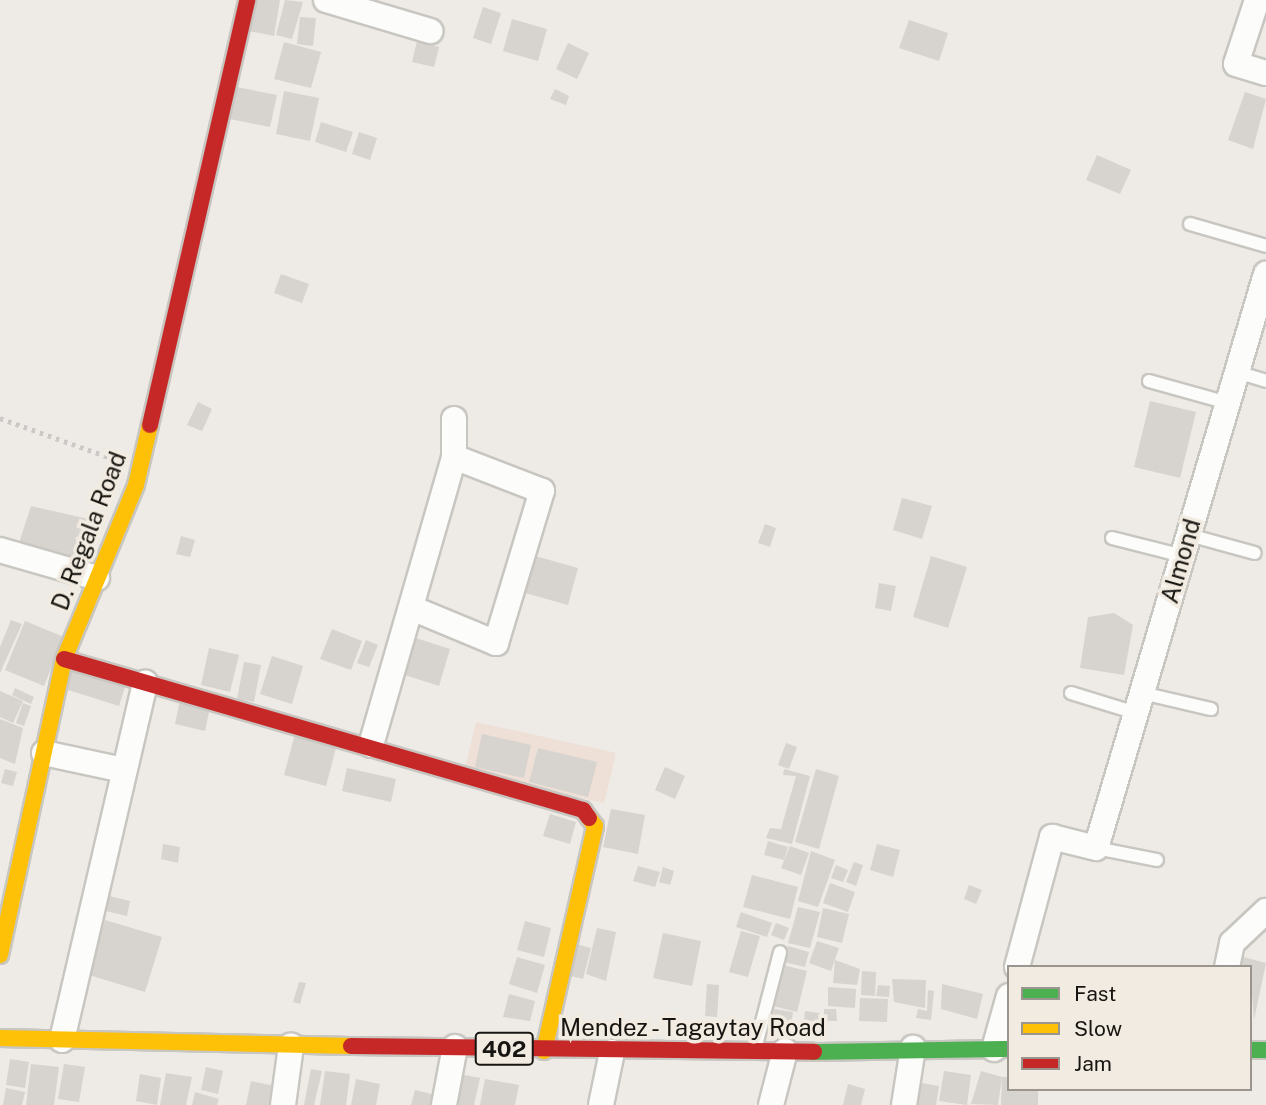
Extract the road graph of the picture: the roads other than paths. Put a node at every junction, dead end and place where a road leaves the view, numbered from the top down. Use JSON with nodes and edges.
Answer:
{"nodes":[{"id":1,"x":247,"y":0,"type":"edge"},
{"id":2,"x":326,"y":0,"type":"edge"},
{"id":3,"x":1257,"y":0,"type":"edge"},
{"id":4,"x":430,"y":31,"type":"dead end"},
{"id":5,"x":1266,"y":73,"type":"edge"},
{"id":6,"x":1190,"y":224,"type":"dead end"},
{"id":7,"x":1266,"y":246,"type":"edge"},
{"id":8,"x":1266,"y":274,"type":"edge"},
{"id":9,"x":1237,"y":372,"type":"junction"},
{"id":10,"x":1149,"y":381,"type":"dead end"},
{"id":11,"x":1266,"y":381,"type":"edge"},
{"id":12,"x":1228,"y":403,"type":"junction"},
{"id":13,"x":454,"y":419,"type":"dead end"},
{"id":14,"x":454,"y":457,"type":"junction"},
{"id":15,"x":1112,"y":538,"type":"dead end"},
{"id":16,"x":1186,"y":545,"type":"junction"},
{"id":17,"x":0,"y":550,"type":"edge"},
{"id":18,"x":1255,"y":553,"type":"dead end"},
{"id":19,"x":97,"y":578,"type":"junction"},
{"id":20,"x":414,"y":609,"type":"junction"},
{"id":21,"x":64,"y":659,"type":"junction"},
{"id":22,"x":145,"y":682,"type":"junction"},
{"id":23,"x":1071,"y":693,"type":"dead end"},
{"id":24,"x":1139,"y":703,"type":"junction"},
{"id":25,"x":1210,"y":709,"type":"dead end"},
{"id":26,"x":371,"y":746,"type":"junction"},
{"id":27,"x":44,"y":753,"type":"junction"},
{"id":28,"x":123,"y":770,"type":"junction"},
{"id":29,"x":1096,"y":848,"type":"junction"},
{"id":30,"x":1157,"y":860,"type":"dead end"},
{"id":31,"x":1266,"y":911,"type":"edge"},
{"id":32,"x":780,"y":952,"type":"dead end"},
{"id":33,"x":0,"y":955,"type":"edge"},
{"id":34,"x":1018,"y":965,"type":"edge"},
{"id":35,"x":1227,"y":965,"type":"edge"},
{"id":36,"x":1007,"y":1009,"type":"edge"},
{"id":37,"x":0,"y":1038,"type":"edge"},
{"id":38,"x":62,"y":1040,"type":"junction"},
{"id":39,"x":291,"y":1046,"type":"junction"},
{"id":40,"x":454,"y":1047,"type":"junction"},
{"id":41,"x":913,"y":1048,"type":"junction"},
{"id":42,"x":1001,"y":1049,"type":"edge"},
{"id":43,"x":544,"y":1051,"type":"junction"},
{"id":44,"x":785,"y":1051,"type":"junction"},
{"id":45,"x":612,"y":1052,"type":"junction"},
{"id":46,"x":754,"y":1053,"type":"junction"},
{"id":47,"x":283,"y":1105,"type":"edge"},
{"id":48,"x":444,"y":1105,"type":"edge"},
{"id":49,"x":601,"y":1105,"type":"edge"},
{"id":50,"x":771,"y":1105,"type":"edge"},
{"id":51,"x":904,"y":1105,"type":"edge"}],
"edges":[{"from":1,"to":19,"type":"street","name":"D. Regala Road"},
{"from":2,"to":4,"type":"street"},
{"from":3,"to":5,"type":"street"},
{"from":6,"to":7,"type":"lane"},
{"from":8,"to":9,"type":"street","name":"Almond"},
{"from":9,"to":11,"type":"lane"},
{"from":9,"to":12,"type":"street","name":"Almond"},
{"from":10,"to":12,"type":"lane"},
{"from":12,"to":16,"type":"street","name":"Almond"},
{"from":13,"to":14,"type":"street"},
{"from":14,"to":20,"type":"street"},
{"from":14,"to":20,"type":"street"},
{"from":15,"to":16,"type":"lane"},
{"from":16,"to":18,"type":"lane"},
{"from":16,"to":24,"type":"street","name":"Almond"},
{"from":17,"to":19,"type":"street"},
{"from":19,"to":21,"type":"street","name":"D. Regala Road"},
{"from":20,"to":26,"type":"street"},
{"from":21,"to":22,"type":"street"},
{"from":21,"to":27,"type":"street","name":"D. Regala Road"},
{"from":22,"to":26,"type":"street"},
{"from":22,"to":28,"type":"street"},
{"from":23,"to":24,"type":"lane"},
{"from":24,"to":25,"type":"lane"},
{"from":24,"to":29,"type":"street","name":"Almond"},
{"from":26,"to":43,"type":"street"},
{"from":27,"to":28,"type":"street"},
{"from":27,"to":33,"type":"street","name":"D. Regala Road"},
{"from":28,"to":38,"type":"street"},
{"from":29,"to":30,"type":"lane"},
{"from":29,"to":34,"type":"street"},
{"from":31,"to":35,"type":"street"},
{"from":32,"to":46,"type":"lane"},
{"from":36,"to":42,"type":"street"},
{"from":37,"to":38,"type":"street","name":"Mendez - Tagaytay Road","number":"402"},
{"from":38,"to":39,"type":"street","name":"Mendez - Tagaytay Road","number":"402"},
{"from":39,"to":40,"type":"street","name":"Mendez - Tagaytay Road","number":"402"},
{"from":39,"to":47,"type":"street"},
{"from":40,"to":43,"type":"street","name":"Mendez - Tagaytay Road","number":"402"},
{"from":40,"to":48,"type":"street"},
{"from":41,"to":42,"type":"street","name":"Mendez - Tagaytay Road","number":"402"},
{"from":41,"to":44,"type":"street","name":"Mendez - Tagaytay Road","number":"402"},
{"from":41,"to":51,"type":"street"},
{"from":43,"to":45,"type":"street","name":"Mendez - Tagaytay Road","number":"402"},
{"from":44,"to":46,"type":"street","name":"Mendez - Tagaytay Road","number":"402"},
{"from":44,"to":50,"type":"street"},
{"from":45,"to":46,"type":"street","name":"Mendez - Tagaytay Road","number":"402"},
{"from":45,"to":49,"type":"street"}]}
